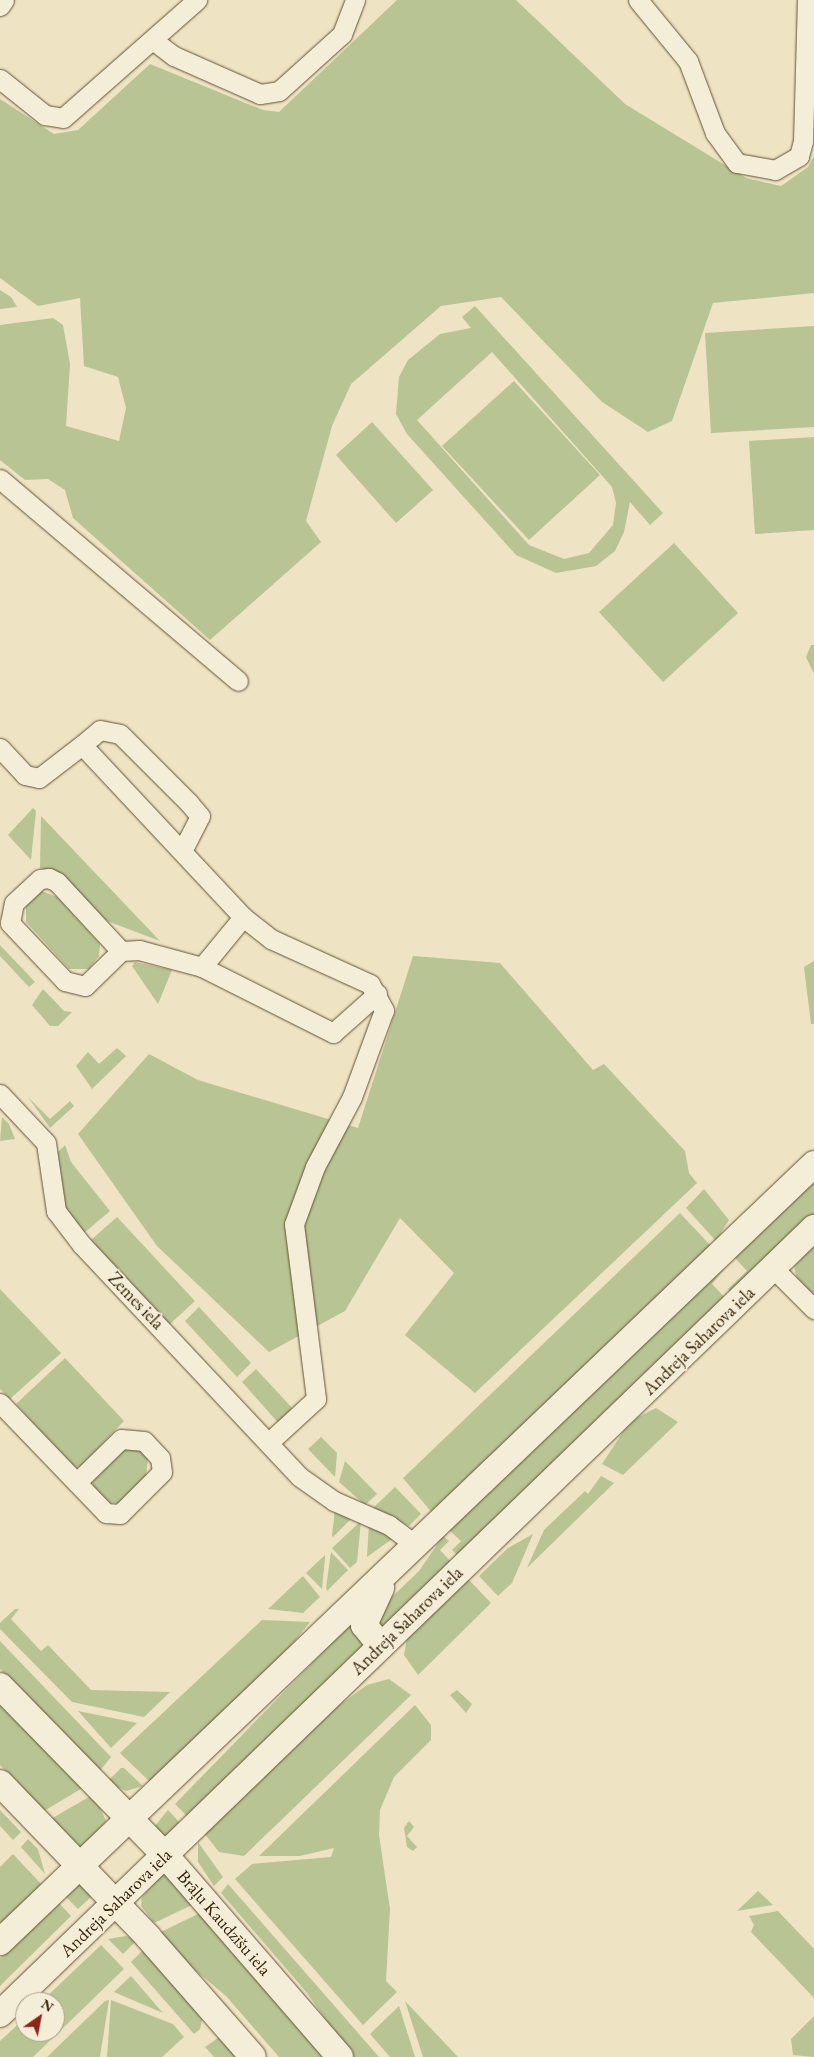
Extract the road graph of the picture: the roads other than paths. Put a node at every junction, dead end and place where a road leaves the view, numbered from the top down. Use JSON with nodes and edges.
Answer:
{"nodes":[{"id":1,"x":4,"y":0,"type":"edge"},
{"id":2,"x":198,"y":0,"type":"edge"},
{"id":3,"x":355,"y":0,"type":"edge"},
{"id":4,"x":638,"y":0,"type":"edge"},
{"id":5,"x":807,"y":0,"type":"edge"},
{"id":6,"x":0,"y":6,"type":"edge"},
{"id":7,"x":154,"y":41,"type":"junction"},
{"id":8,"x":0,"y":79,"type":"edge"},
{"id":9,"x":0,"y":479,"type":"edge"},
{"id":10,"x":238,"y":681,"type":"dead end"},
{"id":11,"x":82,"y":745,"type":"junction"},
{"id":12,"x":0,"y":748,"type":"edge"},
{"id":13,"x":182,"y":851,"type":"junction"},
{"id":14,"x":242,"y":917,"type":"junction"},
{"id":15,"x":121,"y":951,"type":"junction"},
{"id":16,"x":202,"y":967,"type":"junction"},
{"id":17,"x":377,"y":994,"type":"junction"},
{"id":18,"x":0,"y":1094,"type":"edge"},
{"id":19,"x":814,"y":1164,"type":"edge"},
{"id":20,"x":814,"y":1228,"type":"edge"},
{"id":21,"x":774,"y":1269,"type":"junction"},
{"id":22,"x":814,"y":1309,"type":"edge"},
{"id":23,"x":0,"y":1403,"type":"edge"},
{"id":24,"x":269,"y":1442,"type":"junction"},
{"id":25,"x":77,"y":1482,"type":"junction"},
{"id":26,"x":416,"y":1544,"type":"junction"},
{"id":27,"x":394,"y":1566,"type":"junction"},
{"id":28,"x":381,"y":1646,"type":"junction"},
{"id":29,"x":0,"y":1686,"type":"edge"},
{"id":30,"x":0,"y":1783,"type":"edge"},
{"id":31,"x":130,"y":1819,"type":"junction"},
{"id":32,"x":166,"y":1856,"type":"junction"},
{"id":33,"x":80,"y":1866,"type":"junction"},
{"id":34,"x":116,"y":1904,"type":"junction"},
{"id":35,"x":0,"y":1942,"type":"edge"},
{"id":36,"x":0,"y":2014,"type":"edge"},
{"id":37,"x":339,"y":2056,"type":"edge"},
{"id":38,"x":253,"y":2057,"type":"edge"}],
"edges":[{"from":1,"to":6,"type":"street"},
{"from":2,"to":7,"type":"street"},
{"from":3,"to":7,"type":"street"},
{"from":4,"to":5,"type":"street"},
{"from":7,"to":8,"type":"street"},
{"from":9,"to":10,"type":"street"},
{"from":11,"to":12,"type":"street"},
{"from":11,"to":13,"type":"street"},
{"from":11,"to":13,"type":"street"},
{"from":13,"to":14,"type":"street"},
{"from":14,"to":16,"type":"street"},
{"from":14,"to":17,"type":"street"},
{"from":15,"to":15,"type":"street"},
{"from":15,"to":16,"type":"street"},
{"from":16,"to":17,"type":"street"},
{"from":17,"to":24,"type":"street"},
{"from":18,"to":24,"type":"street","name":"Zemes iela"},
{"from":19,"to":26,"type":"street"},
{"from":20,"to":21,"type":"street","name":"Andreja Saharova iela"},
{"from":21,"to":22,"type":"street"},
{"from":21,"to":28,"type":"street","name":"Andreja Saharova iela"},
{"from":23,"to":25,"type":"street"},
{"from":24,"to":26,"type":"street","name":"Zemes iela"},
{"from":25,"to":25,"type":"street"},
{"from":26,"to":27,"type":"street"},
{"from":27,"to":28,"type":"street"},
{"from":27,"to":31,"type":"street"},
{"from":28,"to":32,"type":"street","name":"Andreja Saharova iela"},
{"from":29,"to":31,"type":"street","name":"Brāļu Kaudzīšu iela"},
{"from":30,"to":33,"type":"street"},
{"from":31,"to":32,"type":"street","name":"Brāļu Kaudzīšu iela"},
{"from":31,"to":33,"type":"street"},
{"from":32,"to":34,"type":"street","name":"Andreja Saharova iela"},
{"from":32,"to":37,"type":"street","name":"Brāļu Kaudzīšu iela"},
{"from":33,"to":34,"type":"street"},
{"from":33,"to":35,"type":"street"},
{"from":34,"to":36,"type":"street","name":"Andreja Saharova iela"},
{"from":34,"to":38,"type":"street"}]}
